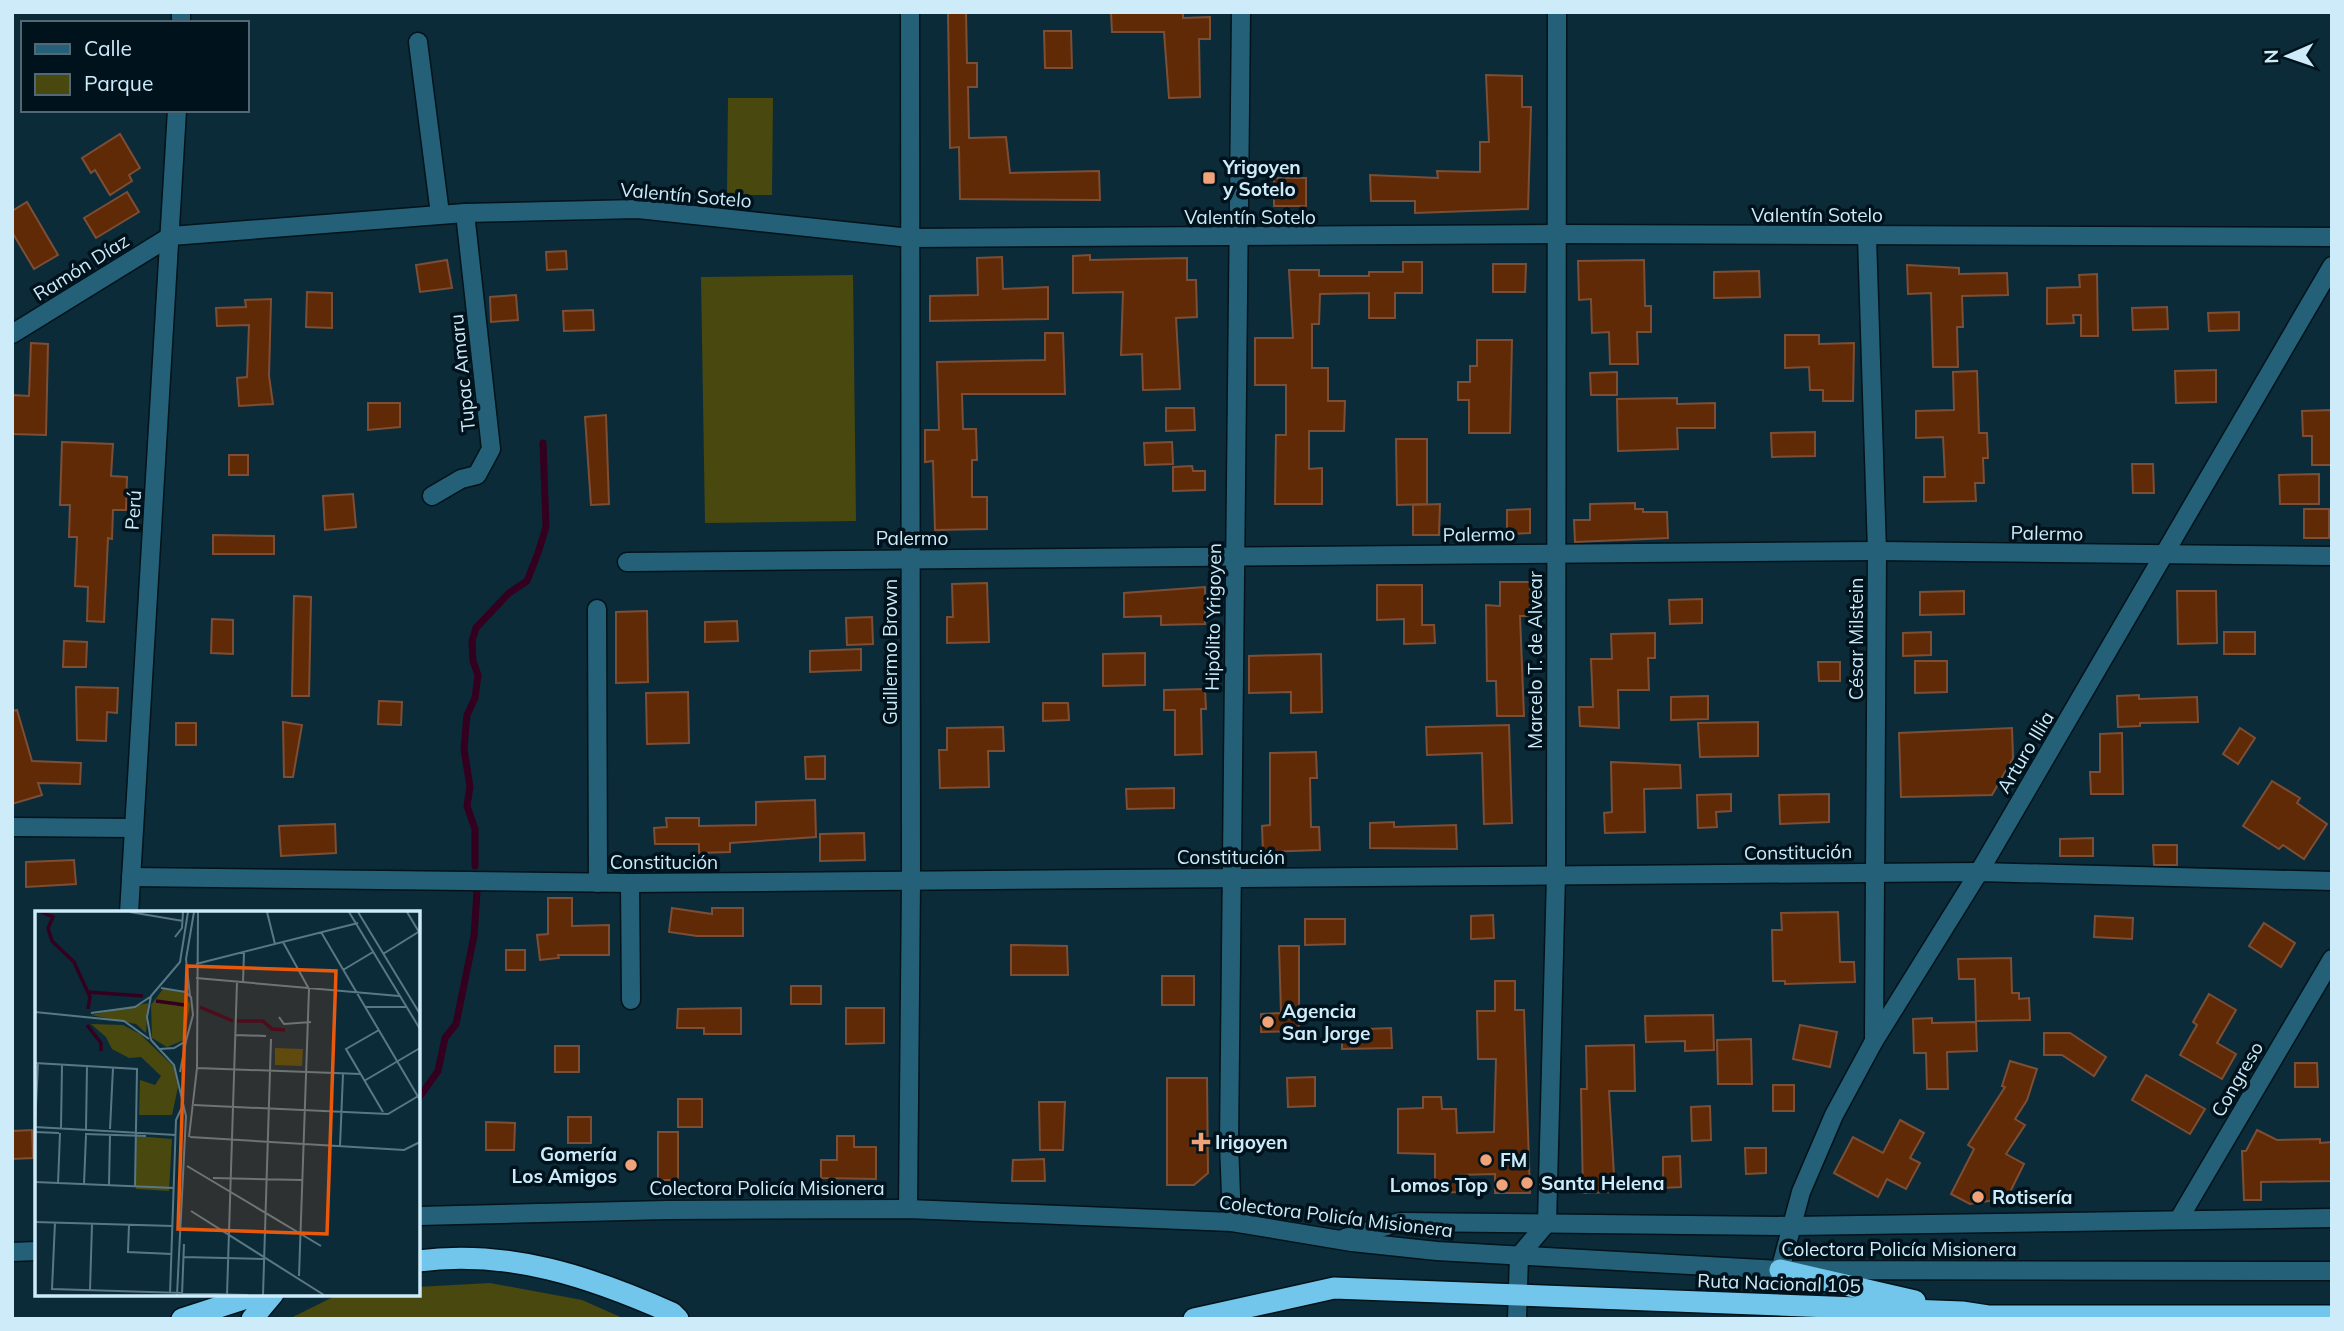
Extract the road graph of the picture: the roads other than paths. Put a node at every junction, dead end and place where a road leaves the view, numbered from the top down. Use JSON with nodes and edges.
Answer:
{"nodes":[{"id":1,"x":910,"y":12,"type":"edge"},
{"id":2,"x":1241,"y":12,"type":"edge"},
{"id":3,"x":1557,"y":12,"type":"edge"},
{"id":4,"x":418,"y":42,"type":"dead end"},
{"id":5,"x":177,"y":112,"type":"edge"},
{"id":6,"x":465,"y":213,"type":"junction"},
{"id":7,"x":440,"y":215,"type":"junction"},
{"id":8,"x":1556,"y":234,"type":"junction"},
{"id":9,"x":171,"y":236,"type":"junction"},
{"id":10,"x":1867,"y":237,"type":"junction"},
{"id":11,"x":2332,"y":237,"type":"edge"},
{"id":12,"x":910,"y":238,"type":"junction"},
{"id":13,"x":1238,"y":238,"type":"junction"},
{"id":14,"x":2332,"y":266,"type":"edge"},
{"id":15,"x":12,"y":334,"type":"edge"},
{"id":16,"x":432,"y":496,"type":"dead end"},
{"id":17,"x":1878,"y":551,"type":"junction"},
{"id":18,"x":1557,"y":554,"type":"junction"},
{"id":19,"x":2166,"y":556,"type":"junction"},
{"id":20,"x":2332,"y":556,"type":"edge"},
{"id":21,"x":1235,"y":557,"type":"junction"},
{"id":22,"x":910,"y":559,"type":"junction"},
{"id":23,"x":627,"y":562,"type":"dead end"},
{"id":24,"x":597,"y":609,"type":"dead end"},
{"id":25,"x":12,"y":827,"type":"edge"},
{"id":26,"x":134,"y":828,"type":"junction"},
{"id":27,"x":1877,"y":872,"type":"junction"},
{"id":28,"x":1979,"y":872,"type":"junction"},
{"id":29,"x":1556,"y":875,"type":"junction"},
{"id":30,"x":131,"y":877,"type":"junction"},
{"id":31,"x":1231,"y":878,"type":"junction"},
{"id":32,"x":911,"y":881,"type":"junction"},
{"id":33,"x":2332,"y":881,"type":"edge"},
{"id":34,"x":598,"y":883,"type":"junction"},
{"id":35,"x":630,"y":883,"type":"junction"},
{"id":36,"x":129,"y":911,"type":"edge"},
{"id":37,"x":2332,"y":959,"type":"edge"},
{"id":38,"x":631,"y":1000,"type":"dead end"},
{"id":39,"x":1874,"y":1041,"type":"junction"},
{"id":40,"x":908,"y":1209,"type":"junction"},
{"id":41,"x":420,"y":1216,"type":"edge"},
{"id":42,"x":2332,"y":1218,"type":"edge"},
{"id":43,"x":2179,"y":1219,"type":"junction"},
{"id":44,"x":1232,"y":1222,"type":"junction"},
{"id":45,"x":1547,"y":1223,"type":"junction"},
{"id":46,"x":1791,"y":1226,"type":"junction"},
{"id":47,"x":1338,"y":1240,"type":"junction"},
{"id":48,"x":35,"y":1251,"type":"edge"},
{"id":49,"x":12,"y":1252,"type":"edge"},
{"id":50,"x":1519,"y":1256,"type":"junction"},
{"id":51,"x":420,"y":1261,"type":"edge"},
{"id":52,"x":1780,"y":1270,"type":"junction"},
{"id":53,"x":2332,"y":1271,"type":"edge"},
{"id":54,"x":1519,"y":1295,"type":"junction"},
{"id":55,"x":253,"y":1296,"type":"edge"},
{"id":56,"x":271,"y":1296,"type":"edge"},
{"id":57,"x":1962,"y":1312,"type":"junction"},
{"id":58,"x":1234,"y":1316,"type":"edge"},
{"id":59,"x":2332,"y":1316,"type":"edge"},
{"id":60,"x":680,"y":1317,"type":"edge"},
{"id":61,"x":182,"y":1319,"type":"edge"},
{"id":62,"x":252,"y":1319,"type":"edge"},
{"id":63,"x":1194,"y":1319,"type":"edge"},
{"id":64,"x":1266,"y":1319,"type":"edge"},
{"id":65,"x":1517,"y":1319,"type":"edge"}],
"edges":[{"from":1,"to":12,"type":"street","name":"Guillermo Brown"},
{"from":2,"to":13,"type":"street","name":"Hipólito Yrigoyen"},
{"from":3,"to":8,"type":"street","name":"Marcelo T. de Alvear"},
{"from":4,"to":7,"type":"street"},
{"from":5,"to":9,"type":"street","name":"Perú"},
{"from":6,"to":7,"type":"street","name":"Valentín Sotelo"},
{"from":6,"to":12,"type":"street","name":"Valentín Sotelo"},
{"from":6,"to":16,"type":"street","name":"Tupac Amaru"},
{"from":7,"to":9,"type":"street","name":"Valentín Sotelo"},
{"from":8,"to":10,"type":"street","name":"Valentín Sotelo"},
{"from":8,"to":13,"type":"street","name":"Valentín Sotelo"},
{"from":8,"to":18,"type":"street","name":"Marcelo T. de Alvear"},
{"from":9,"to":15,"type":"street","name":"Ramón Díaz"},
{"from":9,"to":26,"type":"street","name":"Perú"},
{"from":10,"to":11,"type":"street","name":"Valentín Sotelo"},
{"from":10,"to":17,"type":"street","name":"César Milstein"},
{"from":12,"to":13,"type":"street","name":"Valentín Sotelo"},
{"from":12,"to":22,"type":"street","name":"Guillermo Brown"},
{"from":13,"to":21,"type":"street","name":"Hipólito Yrigoyen"},
{"from":14,"to":19,"type":"street","name":"Arturo Illia"},
{"from":17,"to":18,"type":"street","name":"Palermo"},
{"from":17,"to":19,"type":"street","name":"Palermo"},
{"from":17,"to":27,"type":"street","name":"César Milstein"},
{"from":18,"to":21,"type":"street","name":"Palermo"},
{"from":18,"to":29,"type":"street","name":"Marcelo T. de Alvear"},
{"from":19,"to":20,"type":"street","name":"Palermo"},
{"from":19,"to":28,"type":"street","name":"Arturo Illia"},
{"from":21,"to":22,"type":"street","name":"Palermo"},
{"from":21,"to":31,"type":"street","name":"Hipólito Yrigoyen"},
{"from":22,"to":23,"type":"street","name":"Palermo"},
{"from":22,"to":32,"type":"street","name":"Guillermo Brown"},
{"from":24,"to":34,"type":"street"},
{"from":25,"to":26,"type":"street"},
{"from":26,"to":30,"type":"street","name":"Perú"},
{"from":27,"to":28,"type":"street","name":"Constitución"},
{"from":27,"to":29,"type":"street","name":"Constitución"},
{"from":27,"to":39,"type":"street","name":"César Milstein"},
{"from":28,"to":33,"type":"street","name":"Constitución"},
{"from":28,"to":39,"type":"street","name":"Arturo Illia"},
{"from":29,"to":31,"type":"street","name":"Constitución"},
{"from":29,"to":45,"type":"street","name":"Marcelo T. de Alvear"},
{"from":30,"to":34,"type":"street","name":"Constitución"},
{"from":30,"to":36,"type":"street","name":"Perú"},
{"from":31,"to":32,"type":"street","name":"Constitución"},
{"from":31,"to":44,"type":"street","name":"Hipólito Yrigoyen"},
{"from":32,"to":35,"type":"street","name":"Constitución"},
{"from":32,"to":40,"type":"street","name":"Guillermo Brown"},
{"from":34,"to":35,"type":"street","name":"Constitución"},
{"from":35,"to":38,"type":"street"},
{"from":37,"to":43,"type":"street","name":"Congreso"},
{"from":39,"to":46,"type":"street","name":"Arturo Illia"},
{"from":40,"to":41,"type":"street","name":"Colectora Policía Misionera"},
{"from":40,"to":44,"type":"street","name":"Colectora Policía Misionera"},
{"from":42,"to":43,"type":"street"},
{"from":43,"to":46,"type":"street"},
{"from":44,"to":47,"type":"street","name":"Colectora Policía Misionera"},
{"from":45,"to":46,"type":"street"},
{"from":45,"to":47,"type":"street"},
{"from":45,"to":50,"type":"street"},
{"from":46,"to":52,"type":"street","name":"Arturo Illia"},
{"from":47,"to":50,"type":"street","name":"Colectora Policía Misionera"},
{"from":48,"to":49,"type":"street"},
{"from":50,"to":52,"type":"street","name":"Colectora Policía Misionera"},
{"from":50,"to":54,"type":"street"},
{"from":51,"to":60,"type":"highway"},
{"from":52,"to":53,"type":"street","name":"Colectora Policía Misionera"},
{"from":52,"to":57,"type":"highway"},
{"from":54,"to":57,"type":"highway","name":"Ruta Nacional 105"},
{"from":54,"to":58,"type":"highway","name":"Ruta Nacional 105"},
{"from":54,"to":65,"type":"street"},
{"from":55,"to":61,"type":"highway"},
{"from":56,"to":62,"type":"highway"},
{"from":57,"to":59,"type":"highway","name":"Ruta Nacional 105"},
{"from":58,"to":63,"type":"highway","name":"Ruta Nacional 105"},
{"from":58,"to":64,"type":"highway","name":"Ruta Nacional 105"}]}
